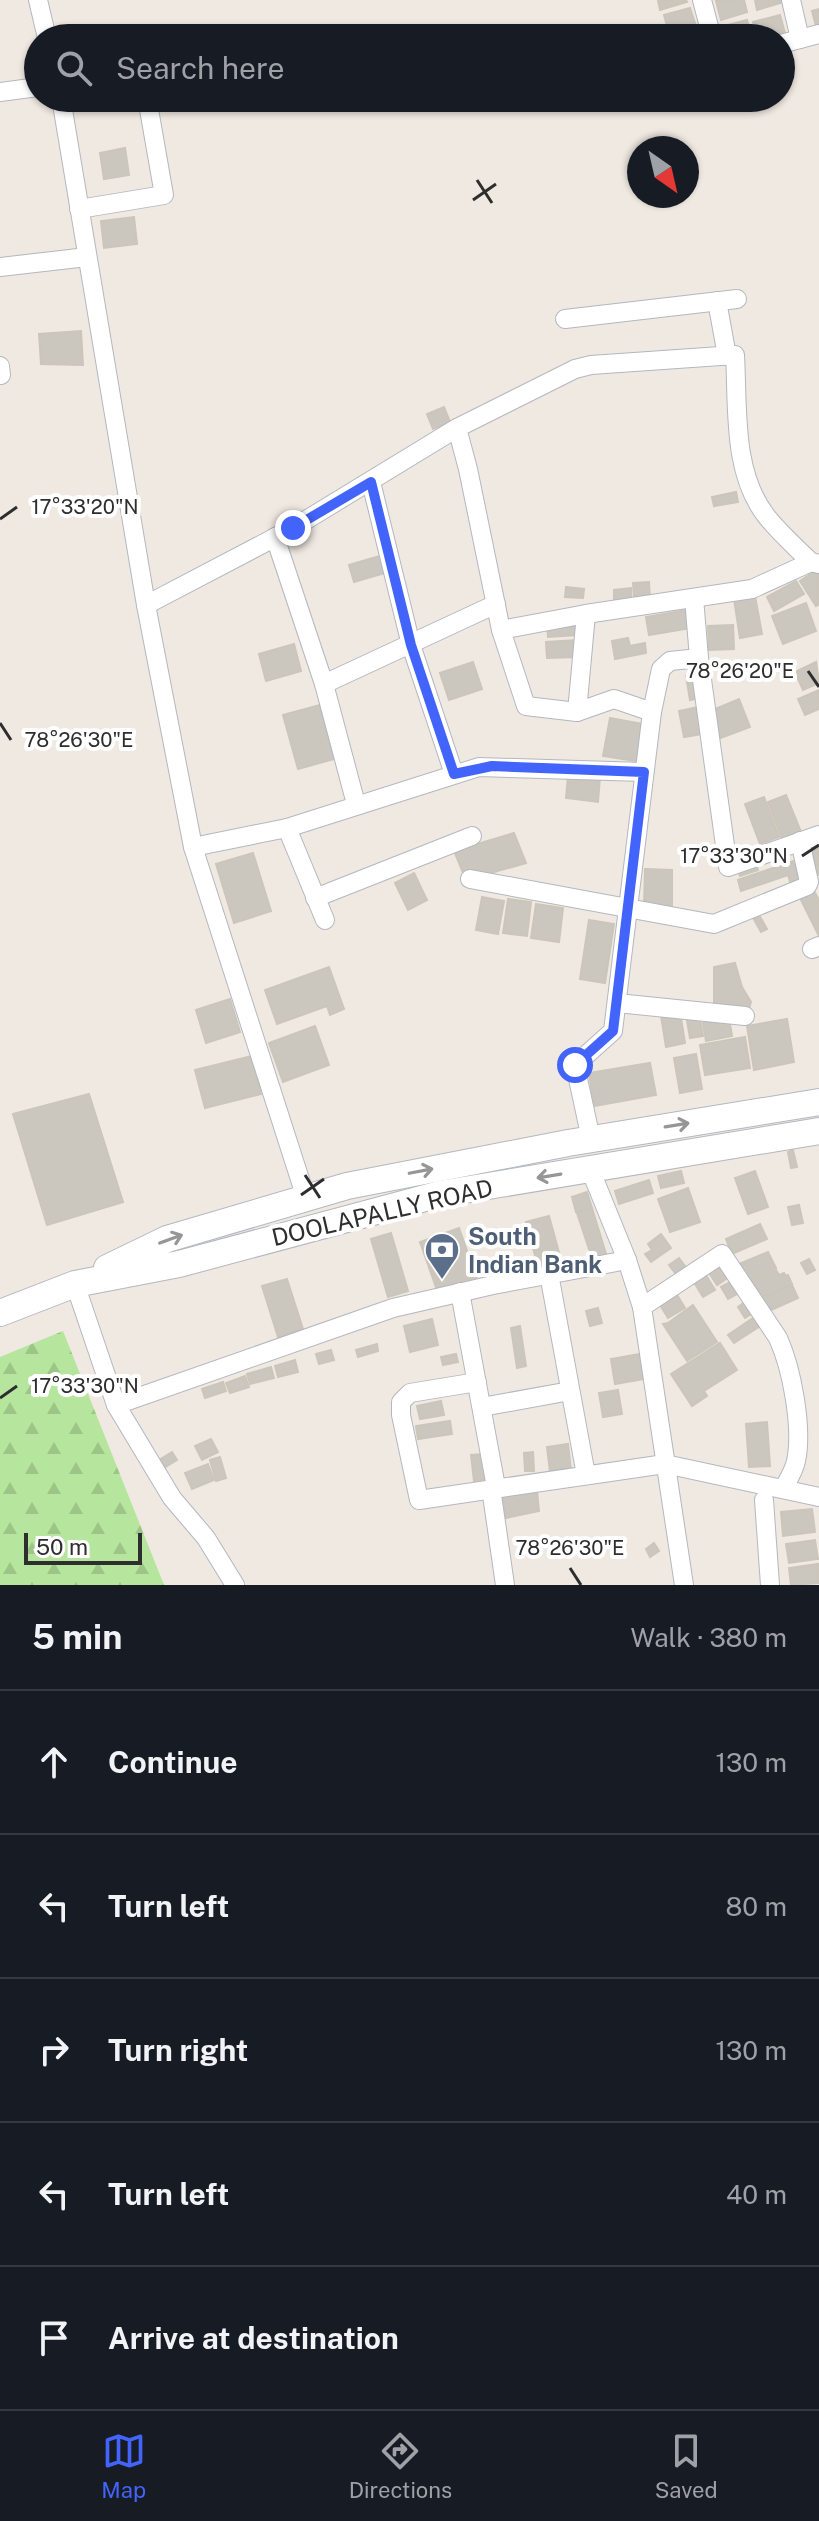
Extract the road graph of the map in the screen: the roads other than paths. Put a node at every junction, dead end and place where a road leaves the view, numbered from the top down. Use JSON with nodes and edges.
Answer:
{"nodes":[{"id":1,"x":38,"y":0,"type":"edge"},
{"id":2,"x":702,"y":0,"type":"edge"},
{"id":3,"x":791,"y":0,"type":"edge"},
{"id":4,"x":44,"y":24,"type":"edge"},
{"id":5,"x":708,"y":24,"type":"edge"},
{"id":6,"x":819,"y":34,"type":"edge"},
{"id":7,"x":800,"y":39,"type":"junction"},
{"id":8,"x":795,"y":40,"type":"edge"},
{"id":9,"x":24,"y":89,"type":"edge"},
{"id":10,"x":0,"y":92,"type":"edge"},
{"id":11,"x":63,"y":112,"type":"edge"},
{"id":12,"x":149,"y":112,"type":"edge"},
{"id":13,"x":79,"y":209,"type":"junction"},
{"id":14,"x":87,"y":257,"type":"junction"},
{"id":15,"x":0,"y":267,"type":"edge"},
{"id":16,"x":737,"y":299,"type":"dead end"},
{"id":17,"x":717,"y":301,"type":"junction"},
{"id":18,"x":565,"y":319,"type":"dead end"},
{"id":19,"x":727,"y":356,"type":"junction"},
{"id":20,"x":457,"y":428,"type":"junction"},
{"id":21,"x":371,"y":482,"type":"junction"},
{"id":22,"x":275,"y":537,"type":"junction"},
{"id":23,"x":815,"y":563,"type":"edge"},
{"id":24,"x":694,"y":598,"type":"junction"},
{"id":25,"x":496,"y":604,"type":"junction"},
{"id":26,"x":146,"y":605,"type":"junction"},
{"id":27,"x":586,"y":614,"type":"junction"},
{"id":28,"x":501,"y":630,"type":"junction"},
{"id":29,"x":411,"y":645,"type":"junction"},
{"id":30,"x":699,"y":658,"type":"junction"},
{"id":31,"x":324,"y":684,"type":"junction"},
{"id":32,"x":577,"y":712,"type":"junction"},
{"id":33,"x":652,"y":712,"type":"junction"},
{"id":34,"x":644,"y":772,"type":"junction"},
{"id":35,"x":454,"y":774,"type":"junction"},
{"id":36,"x":356,"y":804,"type":"junction"},
{"id":37,"x":287,"y":828,"type":"junction"},
{"id":38,"x":819,"y":835,"type":"edge"},
{"id":39,"x":472,"y":836,"type":"dead end"},
{"id":40,"x":800,"y":841,"type":"junction"},
{"id":41,"x":193,"y":847,"type":"junction"},
{"id":42,"x":470,"y":879,"type":"dead end"},
{"id":43,"x":315,"y":898,"type":"junction"},
{"id":44,"x":627,"y":910,"type":"junction"},
{"id":45,"x":325,"y":920,"type":"dead end"},
{"id":46,"x":617,"y":1003,"type":"junction"},
{"id":47,"x":745,"y":1016,"type":"dead end"},
{"id":48,"x":819,"y":1102,"type":"edge"},
{"id":49,"x":819,"y":1131,"type":"edge"},
{"id":50,"x":591,"y":1139,"type":"junction"},
{"id":51,"x":590,"y":1169,"type":"junction"},
{"id":52,"x":306,"y":1198,"type":"junction"},
{"id":53,"x":627,"y":1260,"type":"junction"},
{"id":54,"x":549,"y":1274,"type":"junction"},
{"id":55,"x":75,"y":1284,"type":"junction"},
{"id":56,"x":460,"y":1292,"type":"junction"},
{"id":57,"x":642,"y":1307,"type":"junction"},
{"id":58,"x":0,"y":1313,"type":"edge"},
{"id":59,"x":477,"y":1382,"type":"junction"},
{"id":60,"x":570,"y":1391,"type":"junction"},
{"id":61,"x":116,"y":1405,"type":"junction"},
{"id":62,"x":482,"y":1407,"type":"junction"},
{"id":63,"x":665,"y":1464,"type":"junction"},
{"id":64,"x":586,"y":1475,"type":"junction"},
{"id":65,"x":494,"y":1487,"type":"junction"},
{"id":66,"x":783,"y":1489,"type":"junction"},
{"id":67,"x":819,"y":1497,"type":"edge"},
{"id":68,"x":764,"y":1500,"type":"dead end"},
{"id":69,"x":683,"y":1584,"type":"edge"},
{"id":70,"x":235,"y":1585,"type":"edge"},
{"id":71,"x":505,"y":1585,"type":"edge"},
{"id":72,"x":770,"y":1585,"type":"edge"}],
"edges":[{"from":1,"to":4,"type":"street"},
{"from":2,"to":5,"type":"street"},
{"from":3,"to":7,"type":"street"},
{"from":6,"to":7,"type":"street"},
{"from":7,"to":8,"type":"street"},
{"from":9,"to":10,"type":"street"},
{"from":11,"to":13,"type":"street"},
{"from":12,"to":13,"type":"street"},
{"from":13,"to":14,"type":"street"},
{"from":14,"to":15,"type":"street"},
{"from":14,"to":26,"type":"street"},
{"from":16,"to":17,"type":"street"},
{"from":17,"to":18,"type":"street"},
{"from":17,"to":19,"type":"street"},
{"from":19,"to":20,"type":"street"},
{"from":19,"to":23,"type":"street"},
{"from":20,"to":21,"type":"street"},
{"from":20,"to":25,"type":"street"},
{"from":21,"to":22,"type":"street"},
{"from":21,"to":29,"type":"street"},
{"from":22,"to":26,"type":"street"},
{"from":22,"to":31,"type":"street"},
{"from":23,"to":24,"type":"street"},
{"from":24,"to":27,"type":"street"},
{"from":24,"to":30,"type":"street"},
{"from":25,"to":28,"type":"street"},
{"from":25,"to":29,"type":"street"},
{"from":26,"to":41,"type":"street"},
{"from":27,"to":28,"type":"street"},
{"from":27,"to":32,"type":"street"},
{"from":28,"to":32,"type":"street"},
{"from":29,"to":31,"type":"street"},
{"from":29,"to":35,"type":"street"},
{"from":30,"to":33,"type":"street"},
{"from":30,"to":40,"type":"street"},
{"from":31,"to":36,"type":"street"},
{"from":32,"to":33,"type":"street"},
{"from":33,"to":34,"type":"street"},
{"from":34,"to":35,"type":"street"},
{"from":34,"to":44,"type":"street"},
{"from":35,"to":36,"type":"street"},
{"from":36,"to":37,"type":"street"},
{"from":37,"to":41,"type":"street"},
{"from":37,"to":43,"type":"street"},
{"from":38,"to":40,"type":"street"},
{"from":39,"to":43,"type":"street"},
{"from":40,"to":44,"type":"street"},
{"from":41,"to":52,"type":"street"},
{"from":42,"to":44,"type":"street"},
{"from":43,"to":45,"type":"street"},
{"from":44,"to":46,"type":"street"},
{"from":46,"to":47,"type":"street"},
{"from":46,"to":50,"type":"street"},
{"from":50,"to":48,"type":"main road","one_way":true},
{"from":49,"to":51,"type":"main road","name":"DOOLAPALLY ROAD"},
{"from":52,"to":50,"type":"main road","one_way":true},
{"from":51,"to":53,"type":"street"},
{"from":51,"to":55,"type":"main road","name":"DOOLAPALLY ROAD","one_way":true},
{"from":55,"to":52,"type":"main road","one_way":true},
{"from":53,"to":54,"type":"street"},
{"from":53,"to":57,"type":"street"},
{"from":54,"to":56,"type":"street"},
{"from":54,"to":60,"type":"street"},
{"from":55,"to":58,"type":"main road","name":"DOOLAPALLY ROAD"},
{"from":55,"to":61,"type":"street"},
{"from":56,"to":59,"type":"street"},
{"from":56,"to":61,"type":"street"},
{"from":57,"to":63,"type":"street"},
{"from":57,"to":66,"type":"street"},
{"from":59,"to":62,"type":"street"},
{"from":59,"to":65,"type":"street"},
{"from":60,"to":62,"type":"street"},
{"from":60,"to":64,"type":"street"},
{"from":61,"to":70,"type":"street"},
{"from":62,"to":65,"type":"street"},
{"from":63,"to":64,"type":"street"},
{"from":63,"to":66,"type":"street"},
{"from":63,"to":69,"type":"street"},
{"from":64,"to":65,"type":"street"},
{"from":65,"to":71,"type":"street"},
{"from":66,"to":67,"type":"street"},
{"from":68,"to":72,"type":"street"}]}
